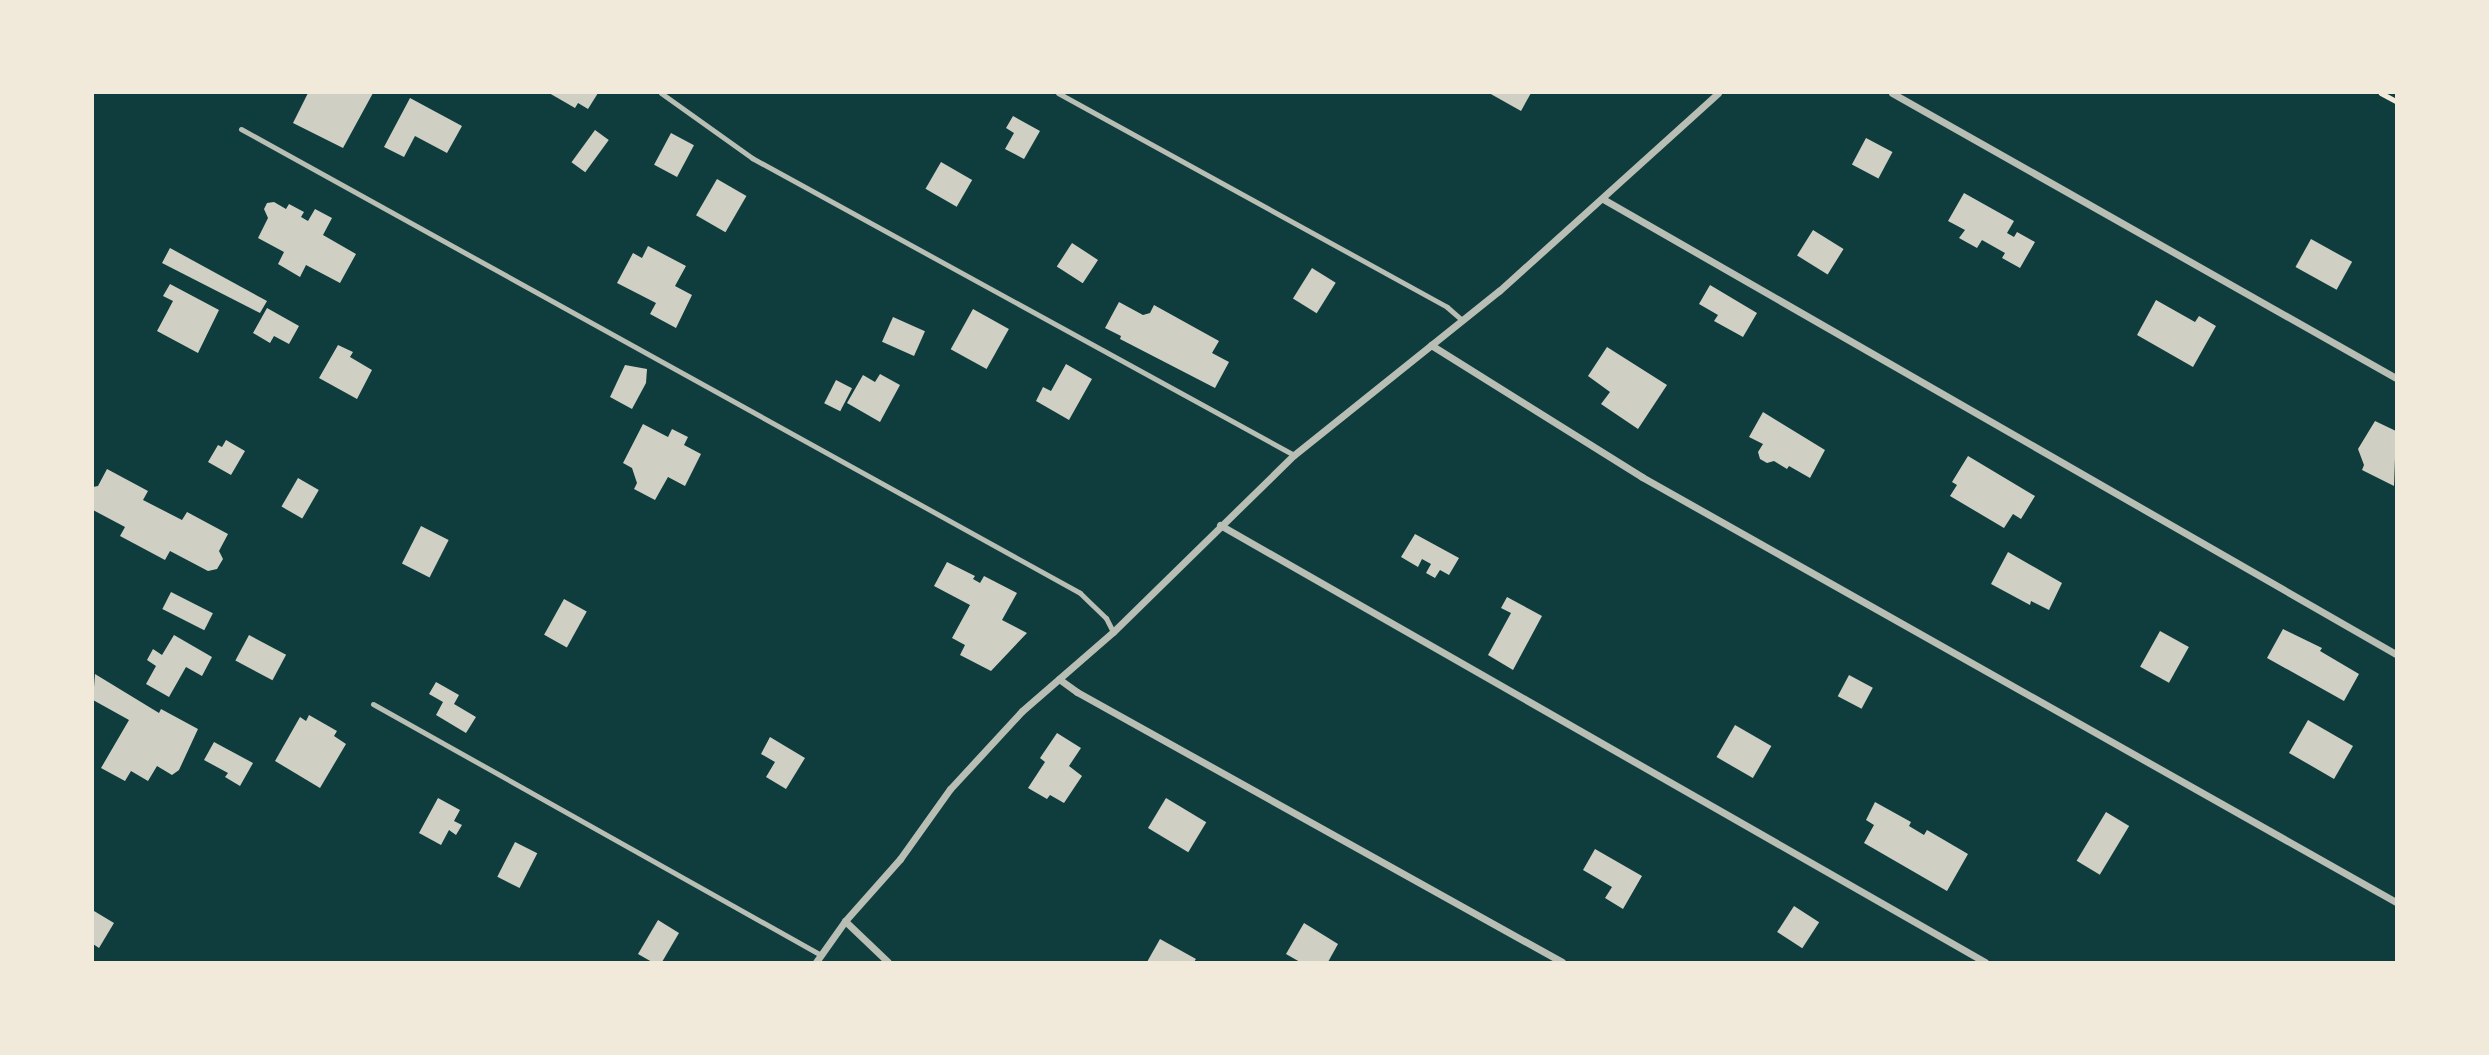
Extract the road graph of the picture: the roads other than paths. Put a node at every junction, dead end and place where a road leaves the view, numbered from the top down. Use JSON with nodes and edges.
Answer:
{"nodes":[{"id":1,"x":661,"y":93,"type":"edge"},
{"id":2,"x":1058,"y":93,"type":"edge"},
{"id":3,"x":1718,"y":93,"type":"edge"},
{"id":4,"x":1892,"y":93,"type":"edge"},
{"id":5,"x":241,"y":129,"type":"dead end"},
{"id":6,"x":1603,"y":200,"type":"junction"},
{"id":7,"x":1462,"y":320,"type":"junction"},
{"id":8,"x":1431,"y":345,"type":"junction"},
{"id":9,"x":2396,"y":379,"type":"edge"},
{"id":10,"x":1294,"y":455,"type":"junction"},
{"id":11,"x":1220,"y":525,"type":"junction"},
{"id":12,"x":1112,"y":632,"type":"junction"},
{"id":13,"x":2396,"y":654,"type":"edge"},
{"id":14,"x":1059,"y":679,"type":"junction"},
{"id":15,"x":373,"y":704,"type":"dead end"},
{"id":16,"x":2396,"y":902,"type":"edge"},
{"id":17,"x":845,"y":921,"type":"junction"},
{"id":18,"x":818,"y":959,"type":"edge"},
{"id":19,"x":888,"y":962,"type":"edge"},
{"id":20,"x":1562,"y":962,"type":"edge"},
{"id":21,"x":1985,"y":962,"type":"edge"}],
"edges":[{"from":1,"to":10,"type":"lane"},
{"from":2,"to":7,"type":"lane"},
{"from":3,"to":6,"type":"street"},
{"from":4,"to":9,"type":"street"},
{"from":5,"to":12,"type":"lane"},
{"from":6,"to":7,"type":"street"},
{"from":6,"to":13,"type":"street"},
{"from":7,"to":8,"type":"street"},
{"from":8,"to":10,"type":"street"},
{"from":8,"to":16,"type":"street"},
{"from":10,"to":11,"type":"street"},
{"from":11,"to":12,"type":"street"},
{"from":11,"to":21,"type":"street"},
{"from":12,"to":14,"type":"street"},
{"from":14,"to":17,"type":"street"},
{"from":14,"to":20,"type":"street"},
{"from":15,"to":18,"type":"lane"},
{"from":17,"to":18,"type":"street"},
{"from":17,"to":19,"type":"street"}]}
